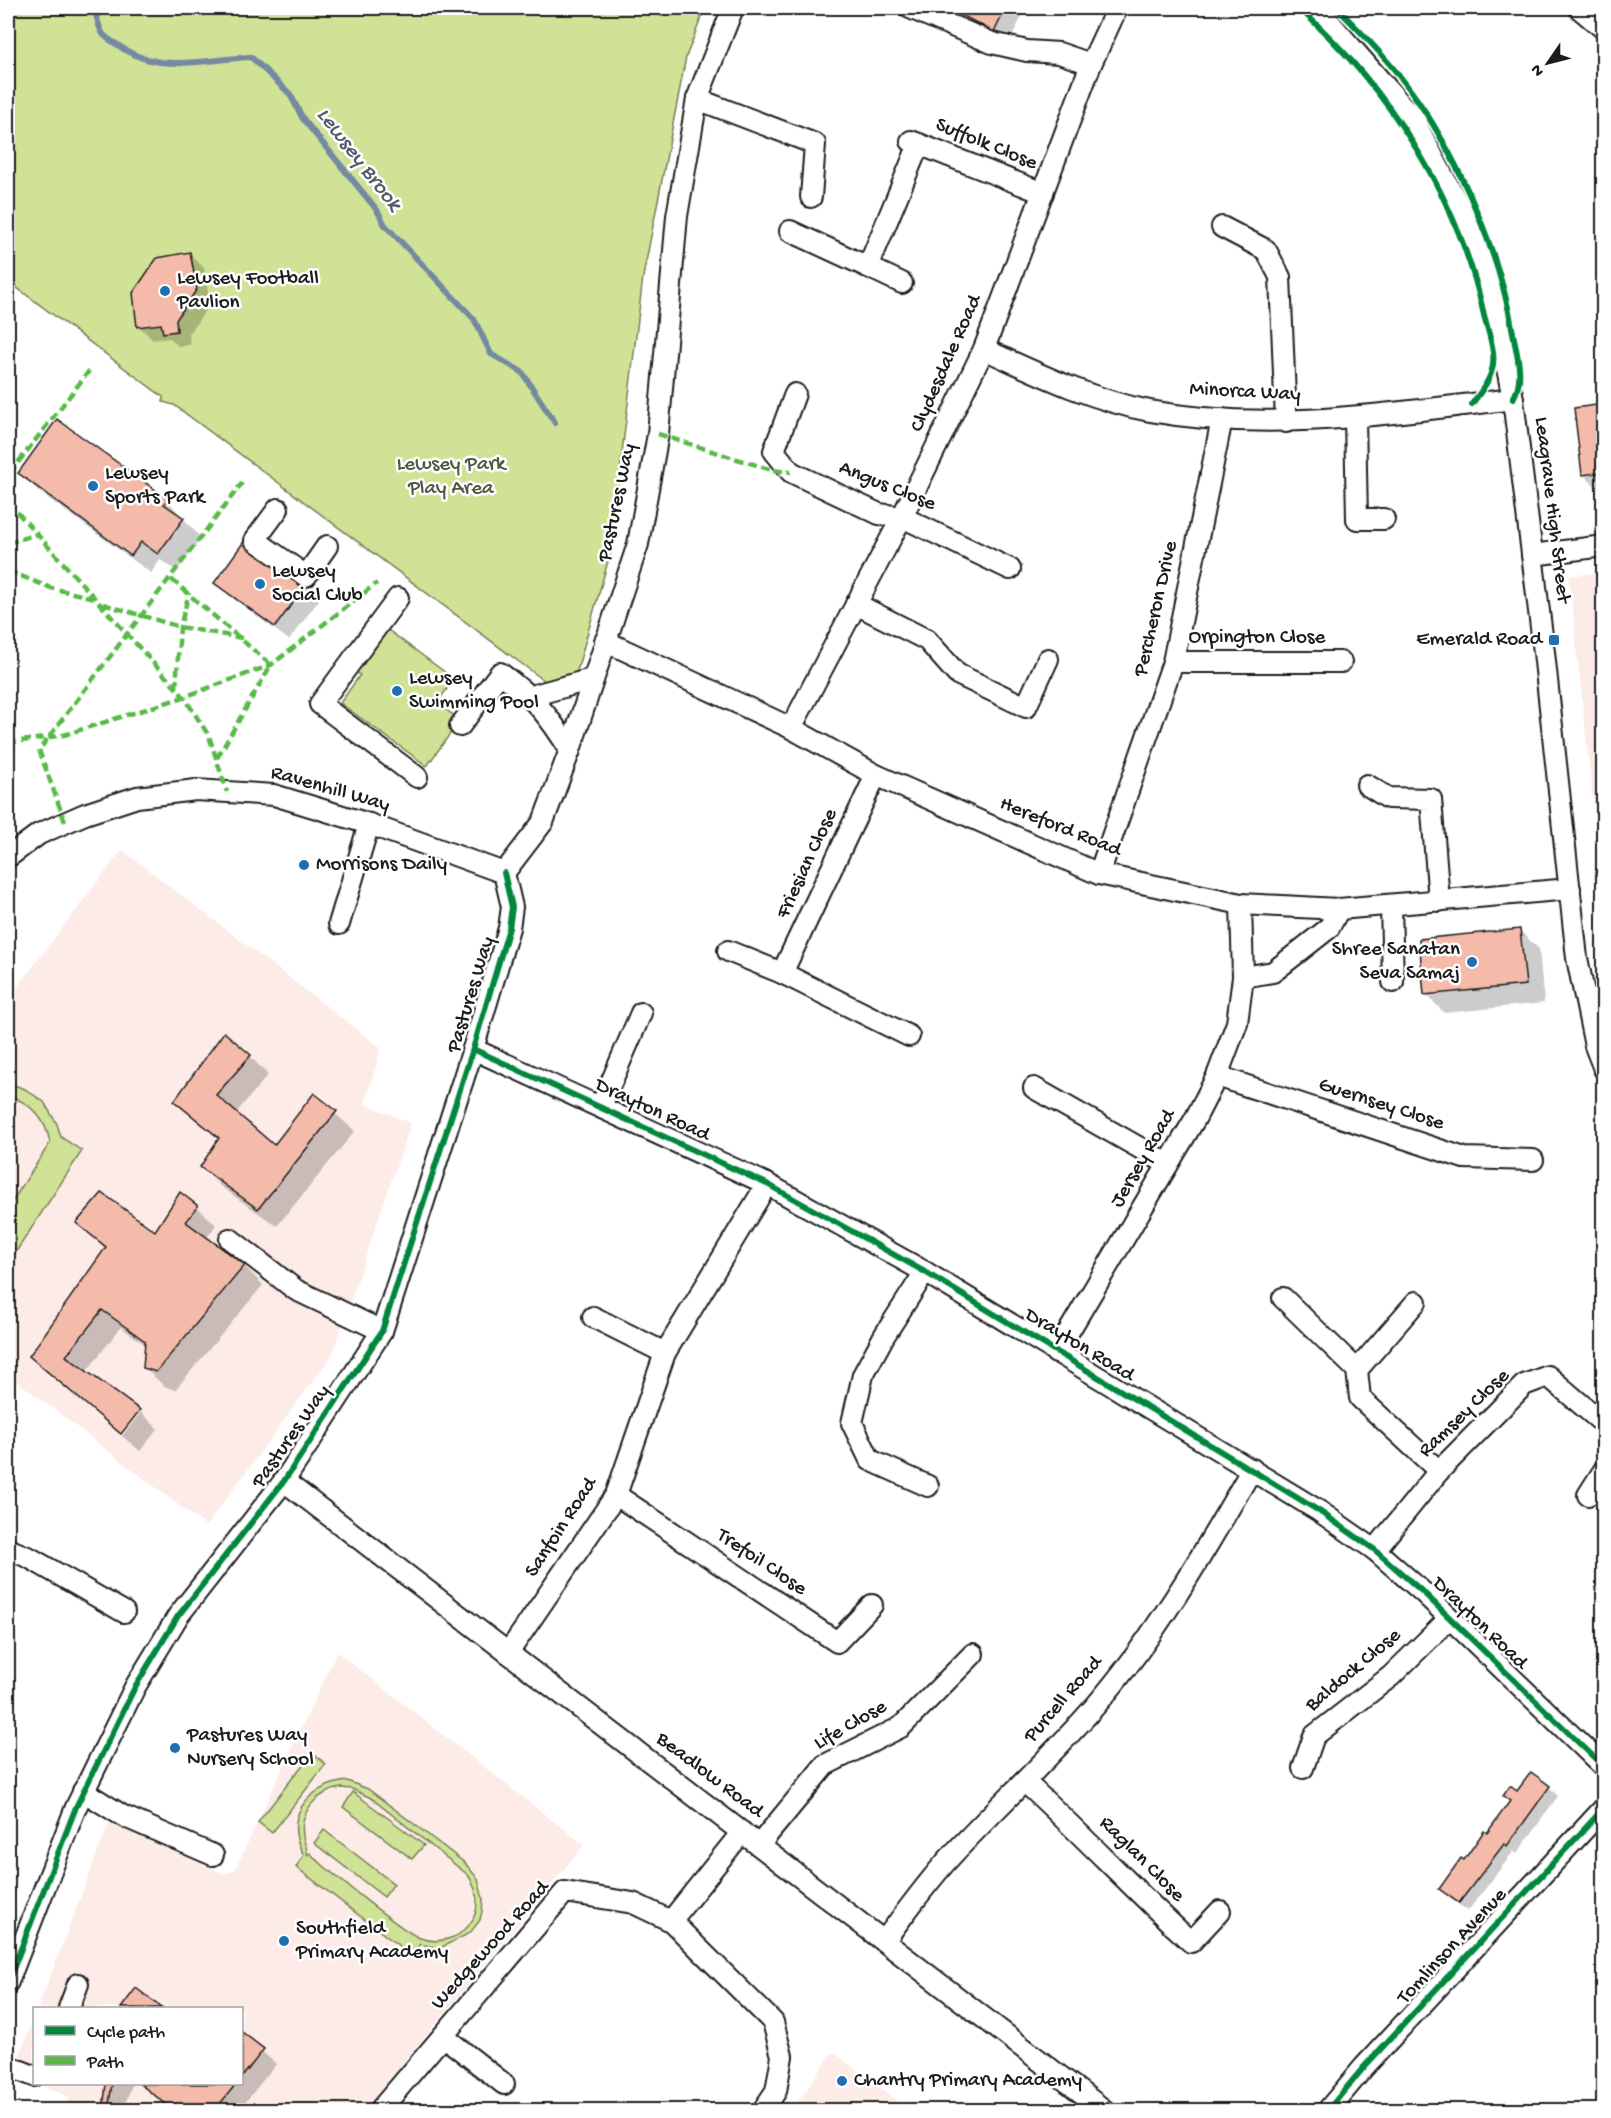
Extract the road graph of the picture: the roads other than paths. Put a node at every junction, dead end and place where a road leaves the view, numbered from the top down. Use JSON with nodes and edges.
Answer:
{"nodes":[{"id":1,"x":733,"y":8,"type":"edge"},
{"id":2,"x":910,"y":8,"type":"edge"},
{"id":3,"x":1118,"y":8,"type":"edge"},
{"id":4,"x":1317,"y":8,"type":"edge"},
{"id":5,"x":1579,"y":8,"type":"edge"},
{"id":6,"x":1601,"y":20,"type":"edge"},
{"id":7,"x":1091,"y":64,"type":"junction"},
{"id":8,"x":697,"y":99,"type":"junction"},
{"id":9,"x":1043,"y":193,"type":"junction"},
{"id":10,"x":811,"y":197,"type":"dead end"},
{"id":11,"x":1222,"y":227,"type":"dead end"},
{"id":12,"x":790,"y":231,"type":"dead end"},
{"id":13,"x":867,"y":267,"type":"junction"},
{"id":14,"x":902,"y":283,"type":"dead end"},
{"id":15,"x":984,"y":349,"type":"junction"},
{"id":16,"x":795,"y":394,"type":"dead end"},
{"id":17,"x":1513,"y":399,"type":"junction"},
{"id":18,"x":1355,"y":417,"type":"junction"},
{"id":19,"x":1222,"y":419,"type":"junction"},
{"id":20,"x":1286,"y":422,"type":"junction"},
{"id":21,"x":278,"y":509,"type":"dead end"},
{"id":22,"x":902,"y":517,"type":"junction"},
{"id":23,"x":1384,"y":519,"type":"dead end"},
{"id":24,"x":327,"y":546,"type":"dead end"},
{"id":25,"x":1604,"y":546,"type":"edge"},
{"id":26,"x":1532,"y":555,"type":"junction"},
{"id":27,"x":1010,"y":569,"type":"dead end"},
{"id":28,"x":398,"y":598,"type":"dead end"},
{"id":29,"x":856,"y":604,"type":"junction"},
{"id":30,"x":605,"y":641,"type":"junction"},
{"id":31,"x":1048,"y":659,"type":"dead end"},
{"id":32,"x":1173,"y":662,"type":"junction"},
{"id":33,"x":1341,"y":662,"type":"dead end"},
{"id":34,"x":592,"y":679,"type":"junction"},
{"id":35,"x":531,"y":696,"type":"junction"},
{"id":36,"x":460,"y":726,"type":"dead end"},
{"id":37,"x":791,"y":728,"type":"junction"},
{"id":38,"x":570,"y":750,"type":"junction"},
{"id":39,"x":876,"y":775,"type":"junction"},
{"id":40,"x":417,"y":777,"type":"dead end"},
{"id":41,"x":1367,"y":786,"type":"dead end"},
{"id":42,"x":369,"y":824,"type":"junction"},
{"id":43,"x":8,"y":857,"type":"edge"},
{"id":44,"x":504,"y":873,"type":"junction"},
{"id":45,"x":1099,"y":874,"type":"junction"},
{"id":46,"x":1570,"y":889,"type":"junction"},
{"id":47,"x":1439,"y":901,"type":"junction"},
{"id":48,"x":1241,"y":904,"type":"junction"},
{"id":49,"x":1391,"y":906,"type":"junction"},
{"id":50,"x":1339,"y":909,"type":"junction"},
{"id":51,"x":339,"y":924,"type":"dead end"},
{"id":52,"x":728,"y":951,"type":"dead end"},
{"id":53,"x":782,"y":973,"type":"junction"},
{"id":54,"x":1243,"y":977,"type":"junction"},
{"id":55,"x":1393,"y":982,"type":"dead end"},
{"id":56,"x":641,"y":1013,"type":"dead end"},
{"id":57,"x":909,"y":1036,"type":"dead end"},
{"id":58,"x":473,"y":1049,"type":"junction"},
{"id":59,"x":1604,"y":1069,"type":"edge"},
{"id":60,"x":1217,"y":1076,"type":"junction"},
{"id":61,"x":1035,"y":1088,"type":"dead end"},
{"id":62,"x":601,"y":1106,"type":"junction"},
{"id":63,"x":1533,"y":1160,"type":"dead end"},
{"id":64,"x":1168,"y":1164,"type":"junction"},
{"id":65,"x":767,"y":1184,"type":"junction"},
{"id":66,"x":230,"y":1239,"type":"dead end"},
{"id":67,"x":925,"y":1272,"type":"junction"},
{"id":68,"x":1283,"y":1298,"type":"dead end"},
{"id":69,"x":1416,"y":1302,"type":"dead end"},
{"id":70,"x":594,"y":1317,"type":"dead end"},
{"id":71,"x":382,"y":1331,"type":"junction"},
{"id":72,"x":665,"y":1353,"type":"junction"},
{"id":73,"x":1056,"y":1353,"type":"junction"},
{"id":74,"x":1357,"y":1370,"type":"junction"},
{"id":75,"x":1604,"y":1424,"type":"edge"},
{"id":76,"x":1252,"y":1469,"type":"junction"},
{"id":77,"x":1604,"y":1470,"type":"edge"},
{"id":78,"x":1439,"y":1471,"type":"junction"},
{"id":79,"x":284,"y":1481,"type":"junction"},
{"id":80,"x":927,"y":1486,"type":"dead end"},
{"id":81,"x":615,"y":1495,"type":"junction"},
{"id":82,"x":1588,"y":1495,"type":"dead end"},
{"id":83,"x":8,"y":1549,"type":"edge"},
{"id":84,"x":1375,"y":1550,"type":"junction"},
{"id":85,"x":872,"y":1605,"type":"dead end"},
{"id":86,"x":123,"y":1612,"type":"dead end"},
{"id":87,"x":1449,"y":1619,"type":"junction"},
{"id":88,"x":508,"y":1653,"type":"junction"},
{"id":89,"x":973,"y":1654,"type":"dead end"},
{"id":90,"x":1604,"y":1767,"type":"edge"},
{"id":91,"x":1303,"y":1768,"type":"dead end"},
{"id":92,"x":1025,"y":1782,"type":"junction"},
{"id":93,"x":83,"y":1791,"type":"junction"},
{"id":94,"x":1604,"y":1808,"type":"edge"},
{"id":95,"x":742,"y":1832,"type":"junction"},
{"id":96,"x":759,"y":1845,"type":"junction"},
{"id":97,"x":213,"y":1855,"type":"dead end"},
{"id":98,"x":1220,"y":1911,"type":"dead end"},
{"id":99,"x":671,"y":1921,"type":"junction"},
{"id":100,"x":884,"y":1941,"type":"junction"},
{"id":101,"x":8,"y":1982,"type":"edge"},
{"id":102,"x":78,"y":1984,"type":"dead end"},
{"id":103,"x":69,"y":2007,"type":"edge"},
{"id":104,"x":443,"y":2036,"type":"junction"},
{"id":105,"x":8,"y":2066,"type":"edge"},
{"id":106,"x":33,"y":2076,"type":"edge"},
{"id":107,"x":504,"y":2084,"type":"dead end"},
{"id":108,"x":380,"y":2110,"type":"edge"},
{"id":109,"x":763,"y":2110,"type":"edge"},
{"id":110,"x":1104,"y":2110,"type":"edge"},
{"id":111,"x":1328,"y":2110,"type":"edge"}],
"edges":[{"from":1,"to":8,"type":"street","name":"Pastures Way"},
{"from":2,"to":7,"type":"street"},
{"from":3,"to":7,"type":"street","name":"Clydesdale Road"},
{"from":4,"to":17,"type":"street","name":"Leagrave High Street"},
{"from":5,"to":6,"type":"street"},
{"from":7,"to":9,"type":"street","name":"Clydesdale Road"},
{"from":8,"to":10,"type":"street"},
{"from":8,"to":30,"type":"street","name":"Pastures Way"},
{"from":9,"to":13,"type":"street","name":"Suffolk Close"},
{"from":9,"to":15,"type":"street","name":"Clydesdale Road"},
{"from":11,"to":20,"type":"street"},
{"from":12,"to":13,"type":"street"},
{"from":13,"to":14,"type":"street"},
{"from":15,"to":19,"type":"street","name":"Minorca Way"},
{"from":15,"to":22,"type":"street","name":"Clydesdale Road"},
{"from":16,"to":22,"type":"street","name":"Angus Close"},
{"from":17,"to":18,"type":"street","name":"Minorca Way"},
{"from":17,"to":26,"type":"street","name":"Leagrave High Street"},
{"from":18,"to":20,"type":"street","name":"Minorca Way"},
{"from":18,"to":23,"type":"street"},
{"from":19,"to":20,"type":"street","name":"Minorca Way"},
{"from":19,"to":32,"type":"street","name":"Percheron Drive"},
{"from":21,"to":24,"type":"street"},
{"from":22,"to":27,"type":"street","name":"Angus Close"},
{"from":22,"to":29,"type":"street","name":"Clydesdale Road"},
{"from":25,"to":26,"type":"street"},
{"from":26,"to":46,"type":"street","name":"Leagrave High Street"},
{"from":28,"to":40,"type":"street"},
{"from":29,"to":31,"type":"street"},
{"from":29,"to":37,"type":"street","name":"Clydesdale Road"},
{"from":30,"to":34,"type":"street","name":"Pastures Way"},
{"from":30,"to":37,"type":"street","name":"Hereford Road"},
{"from":32,"to":33,"type":"street","name":"Orpington Close"},
{"from":32,"to":45,"type":"street","name":"Percheron Drive"},
{"from":34,"to":35,"type":"street"},
{"from":34,"to":38,"type":"street","name":"Pastures Way"},
{"from":35,"to":36,"type":"street"},
{"from":35,"to":38,"type":"street"},
{"from":37,"to":39,"type":"street","name":"Hereford Road"},
{"from":38,"to":44,"type":"street","name":"Pastures Way"},
{"from":39,"to":45,"type":"street","name":"Hereford Road"},
{"from":39,"to":53,"type":"street","name":"Friesian Close"},
{"from":41,"to":47,"type":"street"},
{"from":42,"to":43,"type":"street","name":"Ravenhill Way"},
{"from":42,"to":44,"type":"street","name":"Ravenhill Way"},
{"from":42,"to":51,"type":"street"},
{"from":44,"to":58,"type":"street","name":"Pastures Way"},
{"from":45,"to":48,"type":"street","name":"Hereford Road"},
{"from":46,"to":47,"type":"street","name":"Hereford Road"},
{"from":46,"to":59,"type":"street","name":"Leagrave High Street"},
{"from":47,"to":49,"type":"street","name":"Hereford Road"},
{"from":48,"to":50,"type":"street","name":"Hereford Road"},
{"from":48,"to":54,"type":"street","name":"Jersey Road"},
{"from":49,"to":50,"type":"street","name":"Hereford Road"},
{"from":49,"to":55,"type":"street"},
{"from":50,"to":54,"type":"street"},
{"from":52,"to":53,"type":"street"},
{"from":53,"to":57,"type":"street"},
{"from":54,"to":60,"type":"street","name":"Jersey Road"},
{"from":56,"to":62,"type":"street"},
{"from":58,"to":62,"type":"street","name":"Drayton Road"},
{"from":58,"to":71,"type":"street","name":"Pastures Way"},
{"from":60,"to":63,"type":"street","name":"Guernsey Close"},
{"from":60,"to":64,"type":"street","name":"Jersey Road"},
{"from":61,"to":64,"type":"street"},
{"from":62,"to":65,"type":"street","name":"Drayton Road"},
{"from":64,"to":73,"type":"street","name":"Jersey Road"},
{"from":65,"to":67,"type":"street","name":"Drayton Road"},
{"from":65,"to":72,"type":"street","name":"Sanfoin Road"},
{"from":66,"to":71,"type":"street"},
{"from":67,"to":73,"type":"street","name":"Drayton Road"},
{"from":67,"to":80,"type":"street"},
{"from":68,"to":74,"type":"street"},
{"from":69,"to":74,"type":"street"},
{"from":70,"to":72,"type":"street"},
{"from":71,"to":79,"type":"street","name":"Pastures Way"},
{"from":72,"to":81,"type":"street","name":"Sanfoin Road"},
{"from":73,"to":76,"type":"street","name":"Drayton Road"},
{"from":74,"to":78,"type":"street"},
{"from":75,"to":78,"type":"street","name":"Ramsey Close"},
{"from":76,"to":84,"type":"street","name":"Drayton Road"},
{"from":76,"to":92,"type":"street","name":"Purcell Road"},
{"from":77,"to":82,"type":"street"},
{"from":78,"to":84,"type":"street","name":"Ramsey Close"},
{"from":79,"to":88,"type":"street","name":"Beadlow Road"},
{"from":79,"to":93,"type":"street","name":"Pastures Way"},
{"from":81,"to":85,"type":"street","name":"Trefoil Close"},
{"from":81,"to":88,"type":"street","name":"Sanfoin Road"},
{"from":83,"to":86,"type":"street"},
{"from":84,"to":87,"type":"street","name":"Drayton Road"},
{"from":87,"to":90,"type":"street","name":"Drayton Road"},
{"from":87,"to":91,"type":"street","name":"Baldock Close"},
{"from":88,"to":95,"type":"street","name":"Beadlow Road"},
{"from":89,"to":96,"type":"street","name":"Life Close"},
{"from":92,"to":98,"type":"street","name":"Raglan Close"},
{"from":92,"to":100,"type":"street","name":"Purcell Road"},
{"from":93,"to":97,"type":"street"},
{"from":93,"to":101,"type":"street","name":"Pastures Way"},
{"from":94,"to":111,"type":"street","name":"Tomlinson Avenue"},
{"from":95,"to":96,"type":"street","name":"Beadlow Road"},
{"from":95,"to":99,"type":"street"},
{"from":96,"to":100,"type":"street","name":"Beadlow Road"},
{"from":99,"to":104,"type":"street","name":"Wedgewood Road"},
{"from":99,"to":109,"type":"street","name":"Wedgewood Road"},
{"from":100,"to":110,"type":"street","name":"Beadlow Road"},
{"from":102,"to":103,"type":"street"},
{"from":104,"to":107,"type":"street"},
{"from":104,"to":108,"type":"street","name":"Wedgewood Road"},
{"from":105,"to":106,"type":"street"}]}
